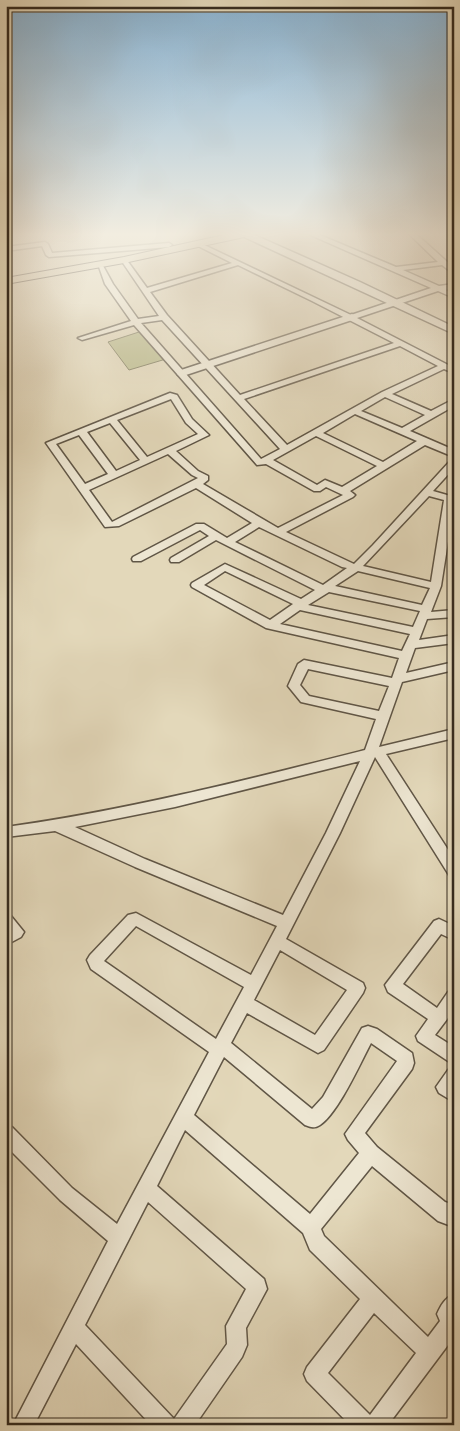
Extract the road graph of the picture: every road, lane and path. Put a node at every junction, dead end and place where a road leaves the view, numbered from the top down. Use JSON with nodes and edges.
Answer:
{"nodes":[{"id":1,"x":120,"y":300,"type":"edge"},
{"id":2,"x":152,"y":300,"type":"edge"},
{"id":3,"x":317,"y":300,"type":"edge"},
{"id":4,"x":391,"y":300,"type":"edge"},
{"id":5,"x":403,"y":300,"type":"edge"},
{"id":6,"x":396,"y":302,"type":"junction"},
{"id":7,"x":164,"y":317,"type":"junction"},
{"id":8,"x":352,"y":317,"type":"junction"},
{"id":9,"x":136,"y":322,"type":"junction"},
{"id":10,"x":454,"y":331,"type":"edge"},
{"id":11,"x":82,"y":338,"type":"dead end"},
{"id":12,"x":401,"y":343,"type":"junction"},
{"id":13,"x":208,"y":365,"type":"junction"},
{"id":14,"x":444,"y":366,"type":"junction"},
{"id":15,"x":454,"y":371,"type":"edge"},
{"id":16,"x":182,"y":373,"type":"junction"},
{"id":17,"x":384,"y":394,"type":"junction"},
{"id":18,"x":239,"y":398,"type":"junction"},
{"id":19,"x":454,"y":402,"type":"edge"},
{"id":20,"x":355,"y":411,"type":"junction"},
{"id":21,"x":430,"y":414,"type":"junction"},
{"id":22,"x":112,"y":419,"type":"junction"},
{"id":23,"x":215,"y":430,"type":"junction"},
{"id":24,"x":81,"y":431,"type":"junction"},
{"id":25,"x":402,"y":432,"type":"junction"},
{"id":26,"x":316,"y":433,"type":"junction"},
{"id":27,"x":424,"y":441,"type":"junction"},
{"id":28,"x":286,"y":450,"type":"junction"},
{"id":29,"x":170,"y":451,"type":"junction"},
{"id":30,"x":454,"y":454,"type":"edge"},
{"id":31,"x":266,"y":460,"type":"junction"},
{"id":32,"x":146,"y":461,"type":"junction"},
{"id":33,"x":454,"y":462,"type":"edge"},
{"id":34,"x":384,"y":466,"type":"junction"},
{"id":35,"x":114,"y":475,"type":"junction"},
{"id":36,"x":196,"y":484,"type":"junction"},
{"id":37,"x":85,"y":488,"type":"junction"},
{"id":38,"x":343,"y":491,"type":"junction"},
{"id":39,"x":426,"y":492,"type":"junction"},
{"id":40,"x":452,"y":500,"type":"edge"},
{"id":41,"x":259,"y":523,"type":"junction"},
{"id":42,"x":278,"y":532,"type":"junction"},
{"id":43,"x":216,"y":536,"type":"junction"},
{"id":44,"x":227,"y":542,"type":"junction"},
{"id":45,"x":137,"y":559,"type":"dead end"},
{"id":46,"x":175,"y":560,"type":"dead end"},
{"id":47,"x":355,"y":568,"type":"junction"},
{"id":48,"x":436,"y":586,"type":"junction"},
{"id":49,"x":326,"y":589,"type":"junction"},
{"id":50,"x":299,"y":605,"type":"junction"},
{"id":51,"x":425,"y":612,"type":"junction"},
{"id":52,"x":454,"y":613,"type":"edge"},
{"id":53,"x":270,"y":625,"type":"junction"},
{"id":54,"x":417,"y":632,"type":"junction"},
{"id":55,"x":454,"y":639,"type":"edge"},
{"id":56,"x":412,"y":645,"type":"junction"},
{"id":57,"x":406,"y":656,"type":"junction"},
{"id":58,"x":454,"y":666,"type":"edge"},
{"id":59,"x":397,"y":681,"type":"junction"},
{"id":60,"x":384,"y":716,"type":"junction"},
{"id":61,"x":454,"y":733,"type":"edge"},
{"id":62,"x":374,"y":752,"type":"junction"},
{"id":63,"x":56,"y":826,"type":"junction"},
{"id":64,"x":6,"y":832,"type":"edge"},
{"id":65,"x":454,"y":872,"type":"edge"},
{"id":66,"x":6,"y":920,"type":"edge"},
{"id":67,"x":286,"y":924,"type":"junction"},
{"id":68,"x":454,"y":934,"type":"edge"},
{"id":69,"x":6,"y":939,"type":"edge"},
{"id":70,"x":278,"y":941,"type":"junction"},
{"id":71,"x":254,"y":985,"type":"junction"},
{"id":72,"x":454,"y":997,"type":"edge"},
{"id":73,"x":244,"y":1003,"type":"junction"},
{"id":74,"x":438,"y":1018,"type":"junction"},
{"id":75,"x":220,"y":1048,"type":"junction"},
{"id":76,"x":454,"y":1057,"type":"edge"},
{"id":77,"x":454,"y":1076,"type":"edge"},
{"id":78,"x":454,"y":1094,"type":"edge"},
{"id":79,"x":183,"y":1117,"type":"junction"},
{"id":80,"x":6,"y":1133,"type":"edge"},
{"id":81,"x":371,"y":1153,"type":"junction"},
{"id":82,"x":146,"y":1188,"type":"junction"},
{"id":83,"x":454,"y":1218,"type":"edge"},
{"id":84,"x":310,"y":1226,"type":"junction"},
{"id":85,"x":119,"y":1238,"type":"junction"},
{"id":86,"x":374,"y":1297,"type":"junction"},
{"id":87,"x":454,"y":1304,"type":"edge"},
{"id":88,"x":454,"y":1321,"type":"edge"},
{"id":89,"x":73,"y":1327,"type":"junction"},
{"id":90,"x":430,"y":1353,"type":"junction"},
{"id":91,"x":23,"y":1425,"type":"edge"},
{"id":92,"x":166,"y":1425,"type":"edge"},
{"id":93,"x":182,"y":1425,"type":"edge"},
{"id":94,"x":365,"y":1425,"type":"edge"},
{"id":95,"x":375,"y":1425,"type":"edge"}],
"edges":[{"from":1,"to":9,"type":"street"},
{"from":2,"to":7,"type":"street"},
{"from":3,"to":8,"type":"street"},
{"from":4,"to":6,"type":"street"},
{"from":5,"to":6,"type":"street"},
{"from":6,"to":8,"type":"street"},
{"from":6,"to":10,"type":"street"},
{"from":7,"to":9,"type":"street"},
{"from":7,"to":13,"type":"street"},
{"from":8,"to":12,"type":"street"},
{"from":8,"to":13,"type":"street"},
{"from":9,"to":11,"type":"street"},
{"from":9,"to":16,"type":"street"},
{"from":12,"to":14,"type":"street"},
{"from":12,"to":18,"type":"street"},
{"from":13,"to":16,"type":"street"},
{"from":13,"to":18,"type":"street"},
{"from":14,"to":15,"type":"street"},
{"from":14,"to":17,"type":"street"},
{"from":16,"to":23,"type":"street"},
{"from":17,"to":20,"type":"street"},
{"from":17,"to":21,"type":"street"},
{"from":18,"to":28,"type":"street"},
{"from":19,"to":21,"type":"street"},
{"from":20,"to":25,"type":"street"},
{"from":20,"to":26,"type":"street"},
{"from":21,"to":25,"type":"street"},
{"from":22,"to":23,"type":"street"},
{"from":22,"to":24,"type":"street"},
{"from":22,"to":32,"type":"street"},
{"from":23,"to":29,"type":"street"},
{"from":23,"to":31,"type":"street"},
{"from":24,"to":35,"type":"street"},
{"from":24,"to":37,"type":"street"},
{"from":25,"to":27,"type":"street"},
{"from":26,"to":28,"type":"street"},
{"from":26,"to":34,"type":"street"},
{"from":27,"to":30,"type":"street"},
{"from":27,"to":34,"type":"street"},
{"from":28,"to":31,"type":"street"},
{"from":29,"to":32,"type":"street"},
{"from":29,"to":36,"type":"street"},
{"from":31,"to":38,"type":"street"},
{"from":32,"to":35,"type":"street"},
{"from":33,"to":39,"type":"street"},
{"from":34,"to":38,"type":"street"},
{"from":35,"to":37,"type":"street"},
{"from":36,"to":37,"type":"street"},
{"from":36,"to":41,"type":"street"},
{"from":38,"to":42,"type":"street"},
{"from":39,"to":40,"type":"street"},
{"from":39,"to":47,"type":"street"},
{"from":40,"to":48,"type":"street"},
{"from":41,"to":42,"type":"street"},
{"from":41,"to":44,"type":"street"},
{"from":42,"to":47,"type":"street"},
{"from":43,"to":44,"type":"street"},
{"from":43,"to":45,"type":"street"},
{"from":43,"to":46,"type":"street"},
{"from":44,"to":49,"type":"street"},
{"from":47,"to":48,"type":"street"},
{"from":47,"to":49,"type":"street"},
{"from":48,"to":51,"type":"street"},
{"from":49,"to":50,"type":"street"},
{"from":49,"to":51,"type":"street"},
{"from":50,"to":53,"type":"street"},
{"from":50,"to":53,"type":"street"},
{"from":50,"to":54,"type":"street"},
{"from":51,"to":52,"type":"street"},
{"from":51,"to":54,"type":"street"},
{"from":53,"to":57,"type":"street"},
{"from":54,"to":56,"type":"street"},
{"from":55,"to":56,"type":"street"},
{"from":56,"to":57,"type":"street"},
{"from":57,"to":59,"type":"street"},
{"from":58,"to":59,"type":"street"},
{"from":59,"to":60,"type":"street"},
{"from":59,"to":60,"type":"street"},
{"from":60,"to":62,"type":"street"},
{"from":61,"to":62,"type":"street"},
{"from":62,"to":63,"type":"street"},
{"from":62,"to":65,"type":"street"},
{"from":62,"to":67,"type":"street"},
{"from":63,"to":64,"type":"street"},
{"from":63,"to":67,"type":"street"},
{"from":66,"to":69,"type":"street"},
{"from":67,"to":70,"type":"street"},
{"from":68,"to":74,"type":"street"},
{"from":70,"to":71,"type":"street"},
{"from":70,"to":73,"type":"street"},
{"from":71,"to":73,"type":"street"},
{"from":71,"to":75,"type":"street"},
{"from":72,"to":74,"type":"street"},
{"from":73,"to":75,"type":"street"},
{"from":74,"to":76,"type":"street"},
{"from":75,"to":79,"type":"street"},
{"from":75,"to":81,"type":"street"},
{"from":77,"to":78,"type":"street"},
{"from":79,"to":82,"type":"street"},
{"from":79,"to":84,"type":"street"},
{"from":80,"to":85,"type":"street"},
{"from":81,"to":83,"type":"street"},
{"from":81,"to":84,"type":"street"},
{"from":82,"to":85,"type":"street"},
{"from":82,"to":93,"type":"street"},
{"from":84,"to":86,"type":"street"},
{"from":85,"to":89,"type":"street"},
{"from":86,"to":90,"type":"street"},
{"from":86,"to":94,"type":"street"},
{"from":87,"to":88,"type":"street"},
{"from":88,"to":90,"type":"street"},
{"from":89,"to":91,"type":"street"},
{"from":89,"to":92,"type":"street"},
{"from":90,"to":95,"type":"street"}]}
